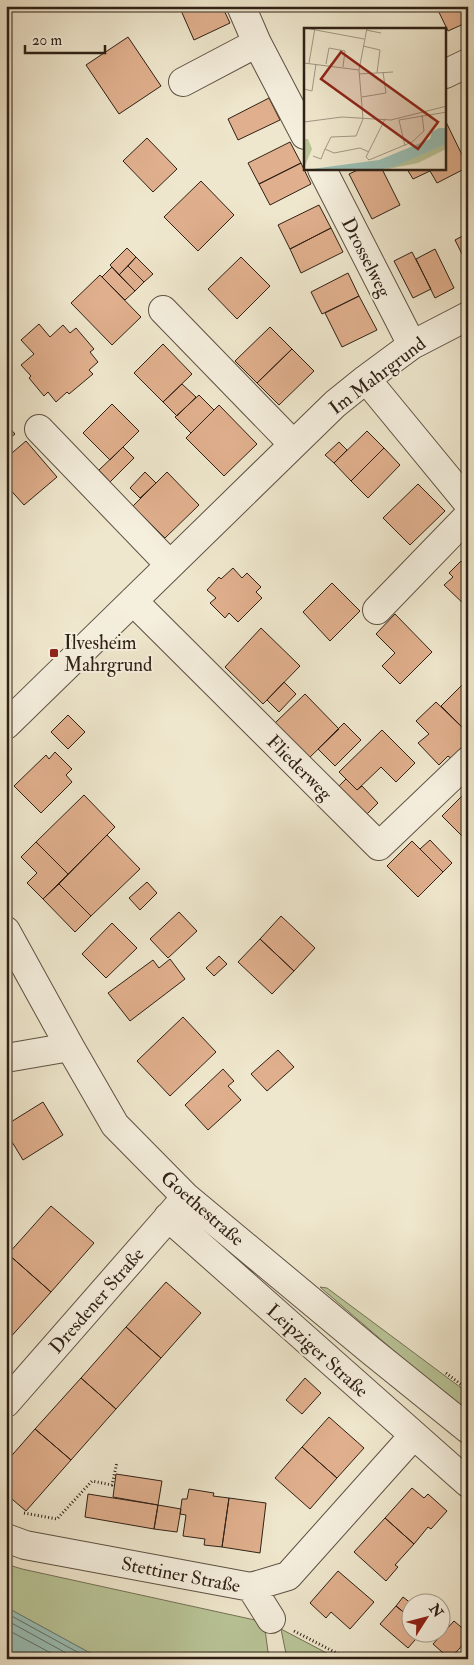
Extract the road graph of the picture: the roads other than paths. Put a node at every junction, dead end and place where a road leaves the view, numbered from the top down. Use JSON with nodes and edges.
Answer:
{"nodes":[{"id":1,"x":241,"y":6,"type":"edge"},
{"id":2,"x":257,"y":43,"type":"junction"},
{"id":3,"x":468,"y":63,"type":"edge"},
{"id":4,"x":446,"y":74,"type":"edge"},
{"id":5,"x":183,"y":82,"type":"dead end"},
{"id":6,"x":304,"y":134,"type":"edge"},
{"id":7,"x":323,"y":170,"type":"edge"},
{"id":8,"x":163,"y":310,"type":"dead end"},
{"id":9,"x":468,"y":316,"type":"edge"},
{"id":10,"x":412,"y":345,"type":"junction"},
{"id":11,"x":366,"y":379,"type":"junction"},
{"id":12,"x":39,"y":430,"type":"dead end"},
{"id":13,"x":293,"y":444,"type":"junction"},
{"id":14,"x":468,"y":503,"type":"edge"},
{"id":15,"x":468,"y":516,"type":"edge"},
{"id":16,"x":170,"y":565,"type":"junction"},
{"id":17,"x":133,"y":601,"type":"junction"},
{"id":18,"x":377,"y":610,"type":"dead end"},
{"id":19,"x":6,"y":725,"type":"edge"},
{"id":20,"x":468,"y":761,"type":"edge"},
{"id":21,"x":6,"y":931,"type":"edge"},
{"id":22,"x":70,"y":1048,"type":"junction"},
{"id":23,"x":6,"y":1058,"type":"edge"},
{"id":24,"x":177,"y":1207,"type":"junction"},
{"id":25,"x":6,"y":1404,"type":"edge"},
{"id":26,"x":468,"y":1429,"type":"edge"},
{"id":27,"x":414,"y":1435,"type":"junction"},
{"id":28,"x":468,"y":1483,"type":"edge"},
{"id":29,"x":6,"y":1538,"type":"edge"},
{"id":30,"x":251,"y":1587,"type":"junction"},
{"id":31,"x":271,"y":1619,"type":"road end"}],
"edges":[{"from":1,"to":2,"type":"street"},
{"from":2,"to":5,"type":"street"},
{"from":2,"to":6,"type":"street"},
{"from":3,"to":4,"type":"street"},
{"from":7,"to":10,"type":"street","name":"Drosselweg"},
{"from":8,"to":13,"type":"street"},
{"from":9,"to":10,"type":"street","name":"Im Mahrgrund"},
{"from":10,"to":11,"type":"street","name":"Im Mahrgrund"},
{"from":11,"to":13,"type":"street","name":"Im Mahrgrund"},
{"from":11,"to":14,"type":"street"},
{"from":12,"to":16,"type":"street"},
{"from":13,"to":16,"type":"street","name":"Im Mahrgrund"},
{"from":15,"to":18,"type":"street"},
{"from":16,"to":17,"type":"street","name":"Im Mahrgrund"},
{"from":17,"to":19,"type":"street","name":"Im Mahrgrund"},
{"from":17,"to":20,"type":"street","name":"Fliederweg"},
{"from":21,"to":22,"type":"street","name":"Goethestraße"},
{"from":22,"to":23,"type":"street"},
{"from":22,"to":24,"type":"street","name":"Goethestraße"},
{"from":24,"to":25,"type":"street","name":"Dresdener Straße"},
{"from":24,"to":26,"type":"street","name":"Goethestraße"},
{"from":24,"to":27,"type":"street","name":"Leipziger Straße"},
{"from":27,"to":28,"type":"street","name":"Leipziger Straße"},
{"from":27,"to":30,"type":"street","name":"Stettiner Straße"},
{"from":29,"to":30,"type":"street","name":"Stettiner Straße"},
{"from":30,"to":31,"type":"street"}]}
